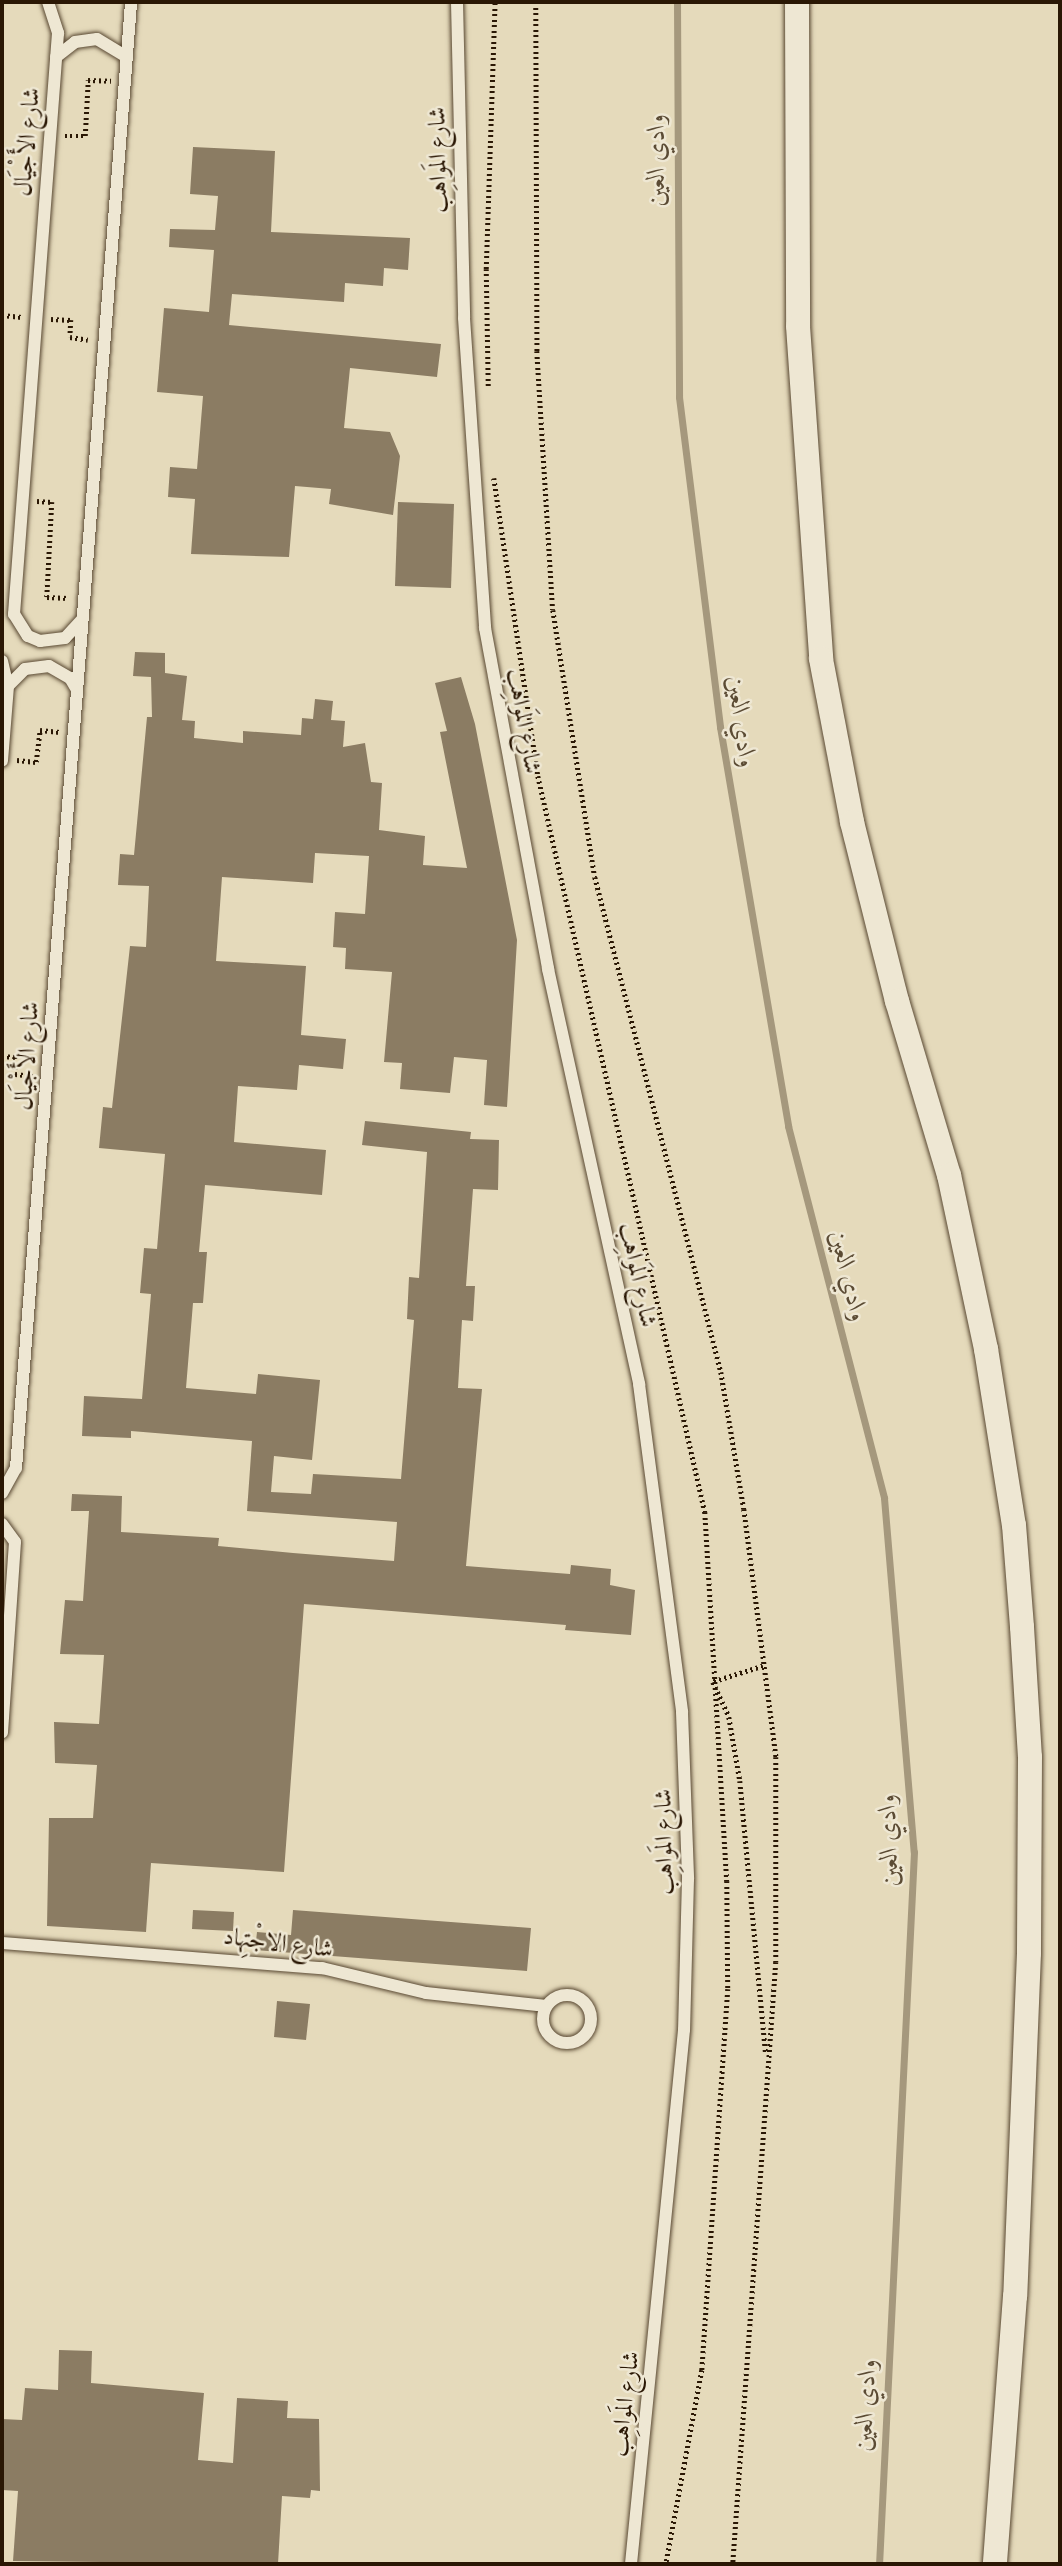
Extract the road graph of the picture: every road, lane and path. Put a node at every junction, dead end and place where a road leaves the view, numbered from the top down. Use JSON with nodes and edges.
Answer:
{"nodes":[{"id":1,"x":48,"y":2,"type":"edge"},
{"id":2,"x":131,"y":2,"type":"edge"},
{"id":3,"x":457,"y":2,"type":"edge"},
{"id":4,"x":536,"y":2,"type":"edge"},
{"id":5,"x":797,"y":2,"type":"edge"},
{"id":6,"x":57,"y":57,"type":"junction"},
{"id":7,"x":127,"y":57,"type":"junction"},
{"id":8,"x":125,"y":82,"type":"junction"},
{"id":9,"x":50,"y":135,"type":"junction"},
{"id":10,"x":22,"y":500,"type":"junction"},
{"id":11,"x":85,"y":599,"type":"junction"},
{"id":12,"x":83,"y":618,"type":"junction"},
{"id":13,"x":2,"y":661,"type":"edge"},
{"id":14,"x":8,"y":686,"type":"junction"},
{"id":15,"x":76,"y":688,"type":"junction"},
{"id":16,"x":72,"y":734,"type":"junction"},
{"id":17,"x":2,"y":759,"type":"edge"},
{"id":18,"x":2,"y":1056,"type":"edge"},
{"id":19,"x":48,"y":1078,"type":"junction"},
{"id":20,"x":2,"y":1493,"type":"edge"},
{"id":21,"x":2,"y":1524,"type":"edge"},
{"id":22,"x":763,"y":1666,"type":"junction"},
{"id":23,"x":2,"y":1733,"type":"edge"},
{"id":24,"x":2,"y":1943,"type":"edge"},
{"id":25,"x":546,"y":2006,"type":"junction"},
{"id":26,"x":767,"y":2069,"type":"junction"},
{"id":27,"x":631,"y":2564,"type":"edge"},
{"id":28,"x":733,"y":2564,"type":"edge"},
{"id":29,"x":995,"y":2564,"type":"edge"}],
"edges":[{"from":1,"to":6,"type":"lane","name":"شارع الأَجْيَال"},
{"from":2,"to":7,"type":"lane","name":"شارع الأَجْيَال"},
{"from":3,"to":27,"type":"lane","name":"شارع المَواهِب"},
{"from":4,"to":22,"type":"path"},
{"from":5,"to":29,"type":"street"},
{"from":6,"to":7,"type":"lane"},
{"from":6,"to":9,"type":"lane","name":"شارع الأَجْيَال"},
{"from":7,"to":8,"type":"lane","name":"شارع الأَجْيَال"},
{"from":8,"to":9,"type":"path"},
{"from":8,"to":11,"type":"lane","name":"شارع الأَجْيَال"},
{"from":9,"to":10,"type":"lane","name":"شارع الأَجْيَال"},
{"from":10,"to":11,"type":"path"},
{"from":10,"to":12,"type":"lane","name":"شارع الأَجْيَال"},
{"from":11,"to":12,"type":"lane","name":"شارع الأَجْيَال"},
{"from":12,"to":15,"type":"lane","name":"شارع الأَجْيَال"},
{"from":13,"to":14,"type":"lane"},
{"from":14,"to":15,"type":"lane"},
{"from":14,"to":17,"type":"lane"},
{"from":15,"to":16,"type":"lane","name":"شارع الأَجْيَال"},
{"from":16,"to":17,"type":"path"},
{"from":16,"to":19,"type":"lane","name":"شارع الأَجْيَال"},
{"from":18,"to":19,"type":"path"},
{"from":19,"to":20,"type":"lane","name":"شارع الأَجْيَال"},
{"from":21,"to":23,"type":"lane"},
{"from":22,"to":26,"type":"path"},
{"from":22,"to":26,"type":"path"},
{"from":24,"to":25,"type":"lane","name":"شارع الاجْتِهاد"},
{"from":25,"to":25,"type":"lane","name":"شارع الاجْتِهاد"},
{"from":26,"to":28,"type":"path"}]}
